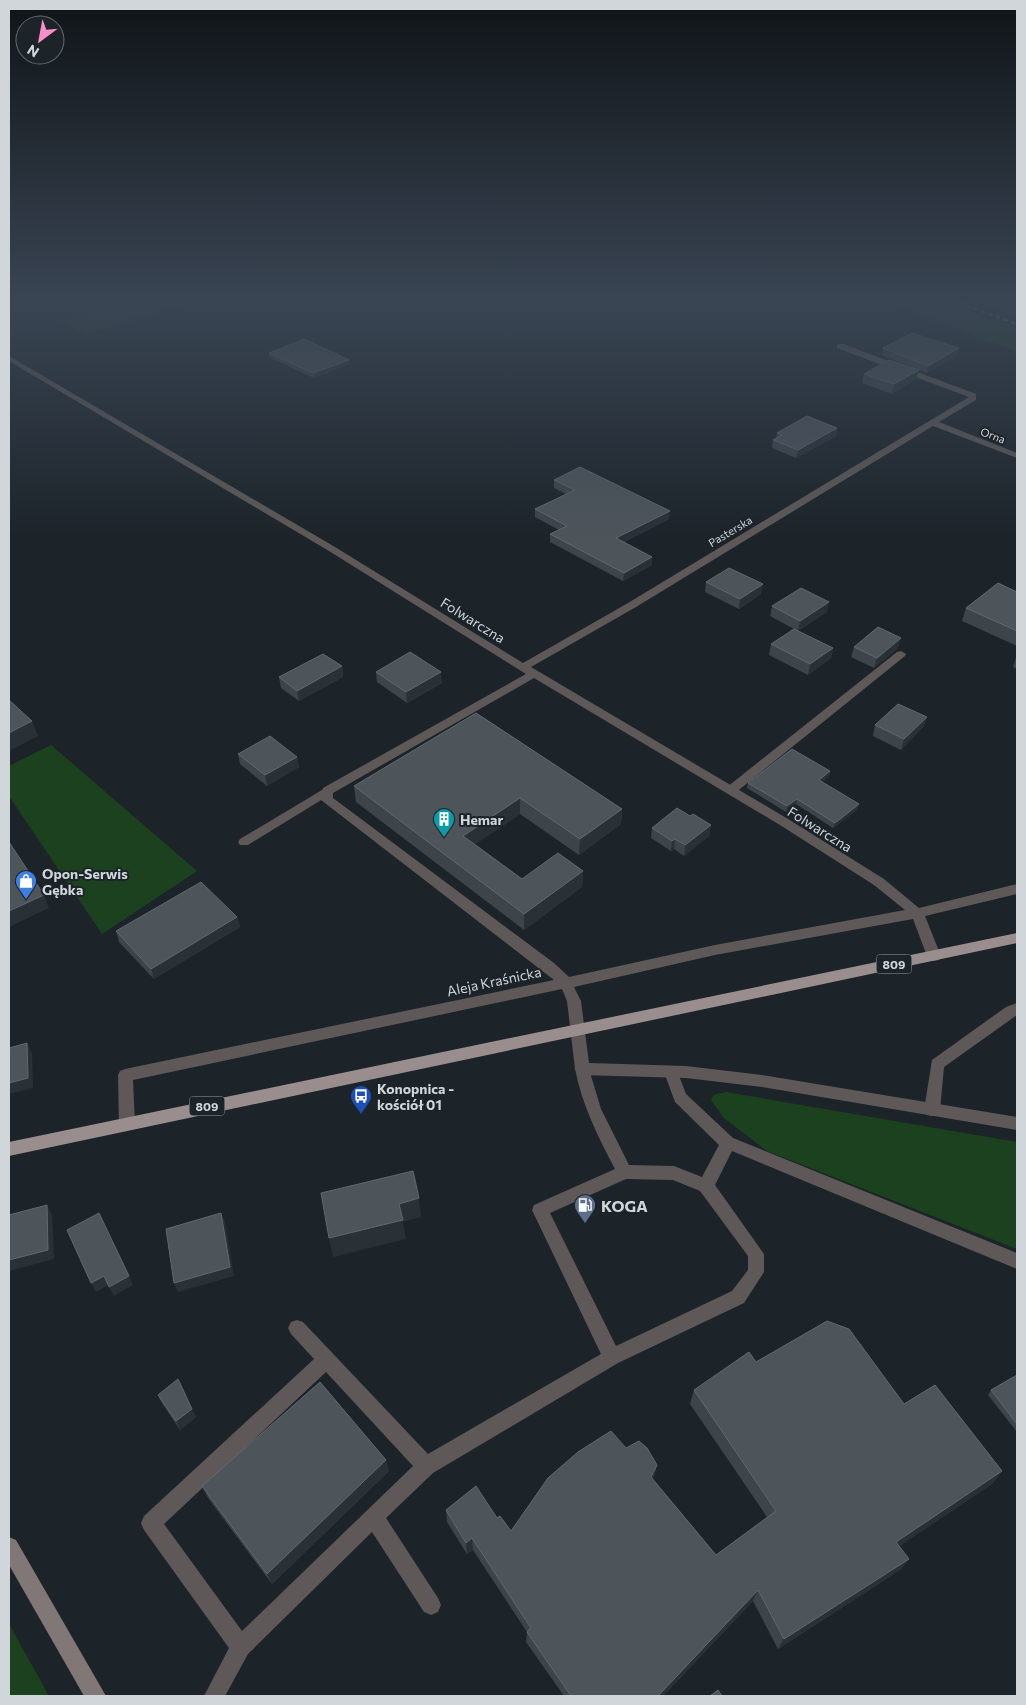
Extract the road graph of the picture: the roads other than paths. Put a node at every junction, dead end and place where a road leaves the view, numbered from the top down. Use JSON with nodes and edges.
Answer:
{"nodes":[{"id":1,"x":45,"y":380,"type":"edge"},
{"id":2,"x":929,"y":380,"type":"edge"},
{"id":3,"x":933,"y":423,"type":"junction"},
{"id":4,"x":1017,"y":456,"type":"edge"},
{"id":5,"x":901,"y":654,"type":"dead end"},
{"id":6,"x":529,"y":671,"type":"junction"},
{"id":7,"x":731,"y":790,"type":"junction"},
{"id":8,"x":327,"y":791,"type":"junction"},
{"id":9,"x":244,"y":842,"type":"dead end"},
{"id":10,"x":1017,"y":889,"type":"edge"},
{"id":11,"x":917,"y":913,"type":"junction"},
{"id":12,"x":1017,"y":938,"type":"edge"},
{"id":13,"x":934,"y":956,"type":"junction"},
{"id":14,"x":566,"y":983,"type":"junction"},
{"id":15,"x":1017,"y":1009,"type":"edge"},
{"id":16,"x":577,"y":1030,"type":"junction"},
{"id":17,"x":582,"y":1069,"type":"junction"},
{"id":18,"x":671,"y":1072,"type":"junction"},
{"id":19,"x":932,"y":1110,"type":"junction"},
{"id":20,"x":127,"y":1124,"type":"junction"},
{"id":21,"x":1017,"y":1124,"type":"edge"},
{"id":22,"x":728,"y":1143,"type":"junction"},
{"id":23,"x":9,"y":1149,"type":"edge"},
{"id":24,"x":625,"y":1172,"type":"junction"},
{"id":25,"x":706,"y":1186,"type":"junction"},
{"id":26,"x":1017,"y":1261,"type":"edge"},
{"id":27,"x":297,"y":1328,"type":"dead end"},
{"id":28,"x":612,"y":1357,"type":"junction"},
{"id":29,"x":326,"y":1360,"type":"junction"},
{"id":30,"x":426,"y":1466,"type":"junction"},
{"id":31,"x":374,"y":1517,"type":"junction"},
{"id":32,"x":9,"y":1547,"type":"edge"},
{"id":33,"x":432,"y":1605,"type":"dead end"},
{"id":34,"x":242,"y":1647,"type":"junction"},
{"id":35,"x":96,"y":1696,"type":"edge"},
{"id":36,"x":214,"y":1696,"type":"edge"}],
"edges":[{"from":1,"to":6,"type":"street","name":"Folwarczna"},
{"from":2,"to":3,"type":"street","name":"Pasterska"},
{"from":3,"to":4,"type":"street","name":"Orna"},
{"from":3,"to":6,"type":"street","name":"Pasterska"},
{"from":5,"to":7,"type":"street"},
{"from":6,"to":7,"type":"street","name":"Folwarczna"},
{"from":6,"to":8,"type":"street","name":"Pasterska"},
{"from":7,"to":11,"type":"street","name":"Folwarczna"},
{"from":8,"to":9,"type":"street","name":"Pasterska"},
{"from":8,"to":14,"type":"street"},
{"from":10,"to":11,"type":"street","name":"Aleja Kraśnicka"},
{"from":11,"to":13,"type":"street"},
{"from":11,"to":14,"type":"street","name":"Aleja Kraśnicka"},
{"from":12,"to":13,"type":"main road","number":"809"},
{"from":13,"to":16,"type":"main road","number":"809"},
{"from":14,"to":16,"type":"street"},
{"from":14,"to":20,"type":"street","name":"Aleja Kraśnicka"},
{"from":15,"to":19,"type":"street"},
{"from":16,"to":17,"type":"street"},
{"from":16,"to":20,"type":"main road","number":"809"},
{"from":17,"to":18,"type":"street"},
{"from":17,"to":24,"type":"street"},
{"from":18,"to":19,"type":"street"},
{"from":18,"to":22,"type":"street"},
{"from":19,"to":21,"type":"street"},
{"from":20,"to":23,"type":"main road","number":"809"},
{"from":22,"to":25,"type":"street"},
{"from":22,"to":26,"type":"street"},
{"from":24,"to":25,"type":"street"},
{"from":24,"to":28,"type":"street"},
{"from":25,"to":28,"type":"street"},
{"from":27,"to":29,"type":"street"},
{"from":28,"to":30,"type":"street"},
{"from":29,"to":30,"type":"street"},
{"from":29,"to":34,"type":"street"},
{"from":30,"to":31,"type":"street"},
{"from":31,"to":33,"type":"street"},
{"from":31,"to":34,"type":"street"},
{"from":32,"to":35,"type":"street"},
{"from":34,"to":36,"type":"street"}]}
